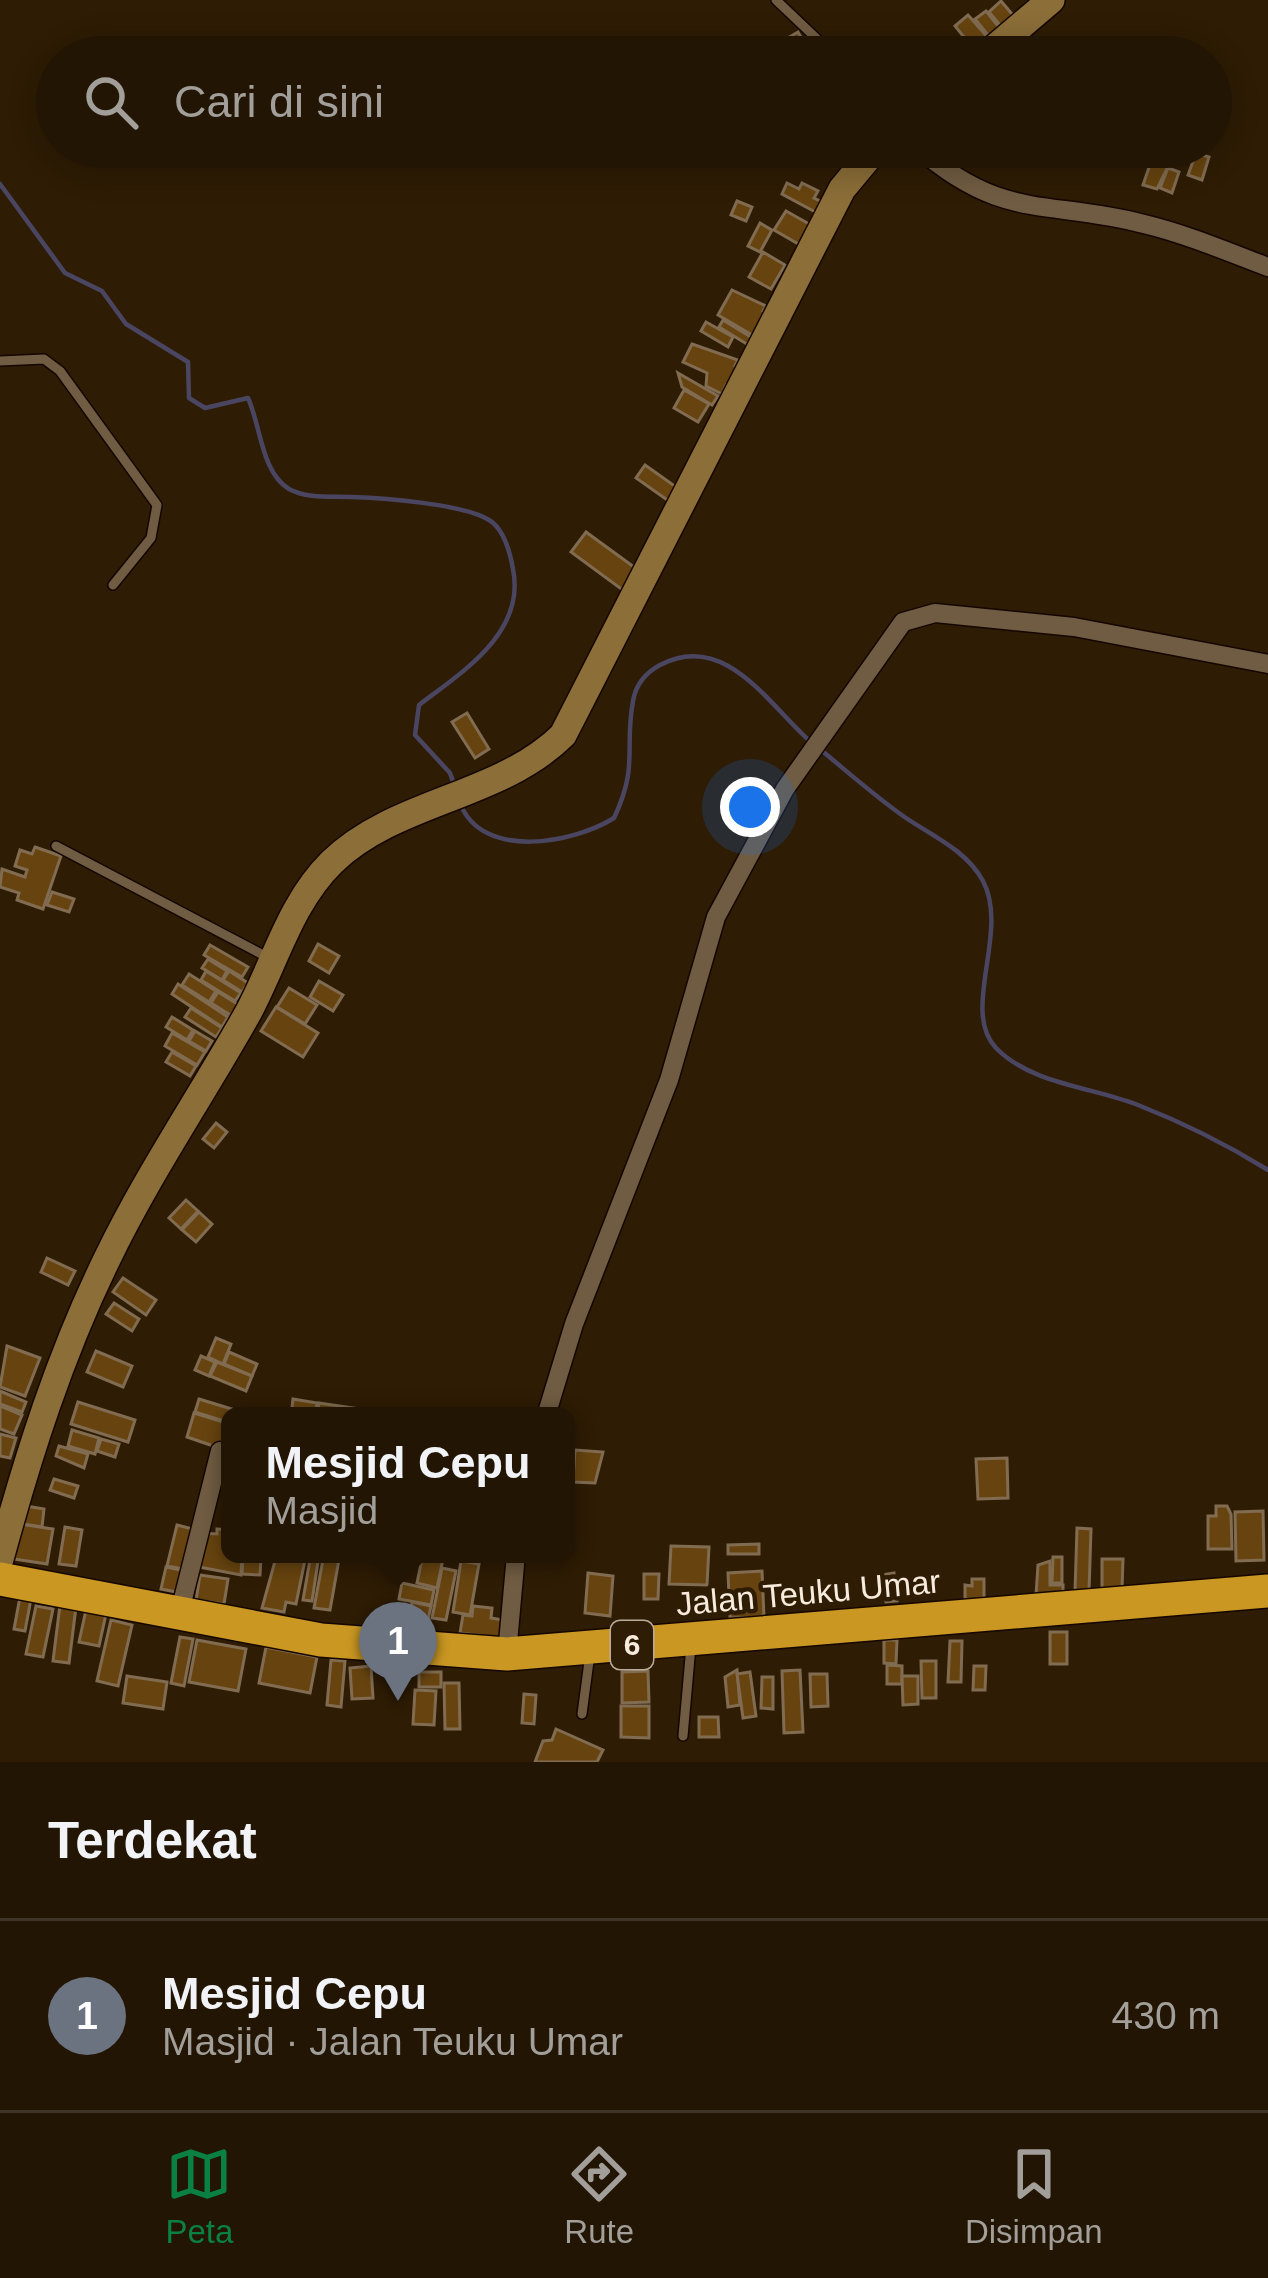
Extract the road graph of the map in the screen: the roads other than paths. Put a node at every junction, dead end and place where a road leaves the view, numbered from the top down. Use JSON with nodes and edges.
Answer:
{"nodes":[{"id":1,"x":776,"y":0,"type":"edge"},
{"id":2,"x":1051,"y":0,"type":"edge"},
{"id":3,"x":814,"y":36,"type":"edge"},
{"id":4,"x":1008,"y":36,"type":"edge"},
{"id":5,"x":860,"y":168,"type":"edge"},
{"id":6,"x":949,"y":168,"type":"edge"},
{"id":7,"x":1268,"y":267,"type":"edge"},
{"id":8,"x":0,"y":361,"type":"edge"},
{"id":9,"x":112,"y":585,"type":"dead end"},
{"id":10,"x":1268,"y":664,"type":"edge"},
{"id":11,"x":56,"y":846,"type":"dead end"},
{"id":12,"x":271,"y":958,"type":"junction"},
{"id":13,"x":549,"y":1407,"type":"edge"},
{"id":14,"x":220,"y":1451,"type":"dead end"},
{"id":15,"x":0,"y":1559,"type":"edge"},
{"id":16,"x":515,"y":1563,"type":"edge"},
{"id":17,"x":0,"y":1579,"type":"edge"},
{"id":18,"x":1268,"y":1591,"type":"edge"},
{"id":19,"x":180,"y":1611,"type":"junction"},
{"id":20,"x":692,"y":1642,"type":"junction"},
{"id":21,"x":591,"y":1647,"type":"junction"},
{"id":22,"x":507,"y":1654,"type":"junction"},
{"id":23,"x":582,"y":1714,"type":"dead end"},
{"id":24,"x":682,"y":1736,"type":"dead end"}],
"edges":[{"from":1,"to":3,"type":"lane"},
{"from":2,"to":4,"type":"street"},
{"from":5,"to":12,"type":"street"},
{"from":6,"to":7,"type":"street"},
{"from":8,"to":9,"type":"lane"},
{"from":10,"to":13,"type":"street"},
{"from":11,"to":12,"type":"lane"},
{"from":12,"to":15,"type":"street"},
{"from":14,"to":19,"type":"street"},
{"from":16,"to":22,"type":"street"},
{"from":17,"to":19,"type":"highway","name":"Jalan Teuku Umar","number":"6"},
{"from":18,"to":20,"type":"highway","name":"Jalan Teuku Umar","number":"6"},
{"from":19,"to":22,"type":"highway","name":"Jalan Teuku Umar","number":"6"},
{"from":20,"to":21,"type":"highway","name":"Jalan Teuku Umar","number":"6"},
{"from":20,"to":24,"type":"lane"},
{"from":21,"to":22,"type":"highway","name":"Jalan Teuku Umar","number":"6"},
{"from":21,"to":23,"type":"lane"}]}
